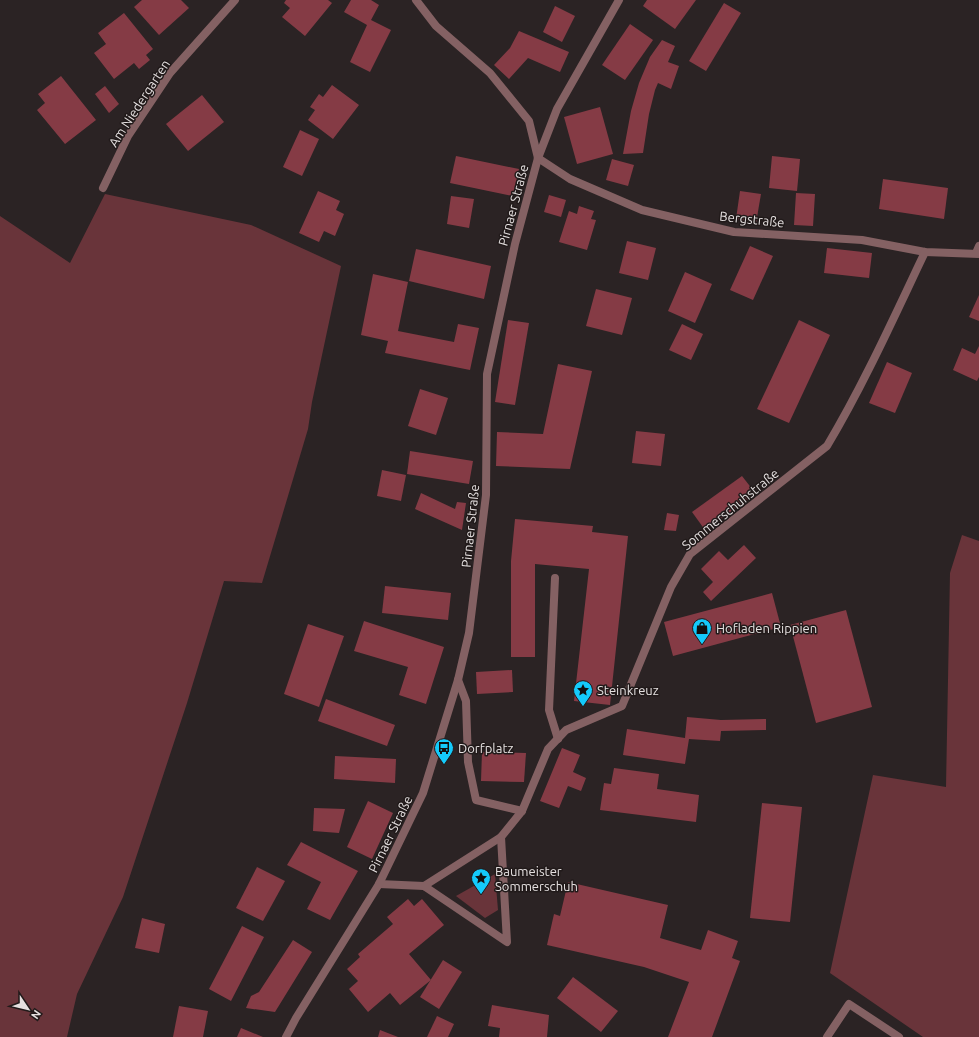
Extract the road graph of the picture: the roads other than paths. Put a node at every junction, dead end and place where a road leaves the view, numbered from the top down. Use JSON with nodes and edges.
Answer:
{"nodes":[{"id":1,"x":235,"y":0,"type":"edge"},
{"id":2,"x":416,"y":0,"type":"edge"},
{"id":3,"x":619,"y":0,"type":"edge"},
{"id":4,"x":538,"y":158,"type":"junction"},
{"id":5,"x":103,"y":188,"type":"dead end"},
{"id":6,"x":978,"y":251,"type":"edge"},
{"id":7,"x":925,"y":252,"type":"junction"},
{"id":8,"x":555,"y":578,"type":"dead end"},
{"id":9,"x":458,"y":680,"type":"junction"},
{"id":10,"x":558,"y":739,"type":"junction"},
{"id":11,"x":522,"y":811,"type":"junction"},
{"id":12,"x":501,"y":837,"type":"junction"},
{"id":13,"x":379,"y":884,"type":"junction"},
{"id":14,"x":424,"y":886,"type":"junction"},
{"id":15,"x":286,"y":1037,"type":"edge"},
{"id":16,"x":827,"y":1037,"type":"edge"},
{"id":17,"x":899,"y":1037,"type":"edge"}],
"edges":[{"from":1,"to":5,"type":"street","name":"Am Niedergarten"},
{"from":2,"to":4,"type":"street"},
{"from":3,"to":4,"type":"street","name":"Pirnaer Straße"},
{"from":4,"to":7,"type":"street","name":"Bergstraße"},
{"from":4,"to":9,"type":"street","name":"Pirnaer Straße"},
{"from":6,"to":7,"type":"street","name":"Bergstraße"},
{"from":7,"to":10,"type":"street","name":"Sommerschuhstraße"},
{"from":8,"to":10,"type":"street"},
{"from":9,"to":11,"type":"street"},
{"from":9,"to":13,"type":"street","name":"Pirnaer Straße"},
{"from":10,"to":11,"type":"street","name":"Sommerschuhstraße"},
{"from":11,"to":12,"type":"street"},
{"from":12,"to":14,"type":"street"},
{"from":12,"to":14,"type":"street"},
{"from":13,"to":14,"type":"street"},
{"from":13,"to":15,"type":"street","name":"Pirnaer Straße"},
{"from":16,"to":17,"type":"street"}]}
